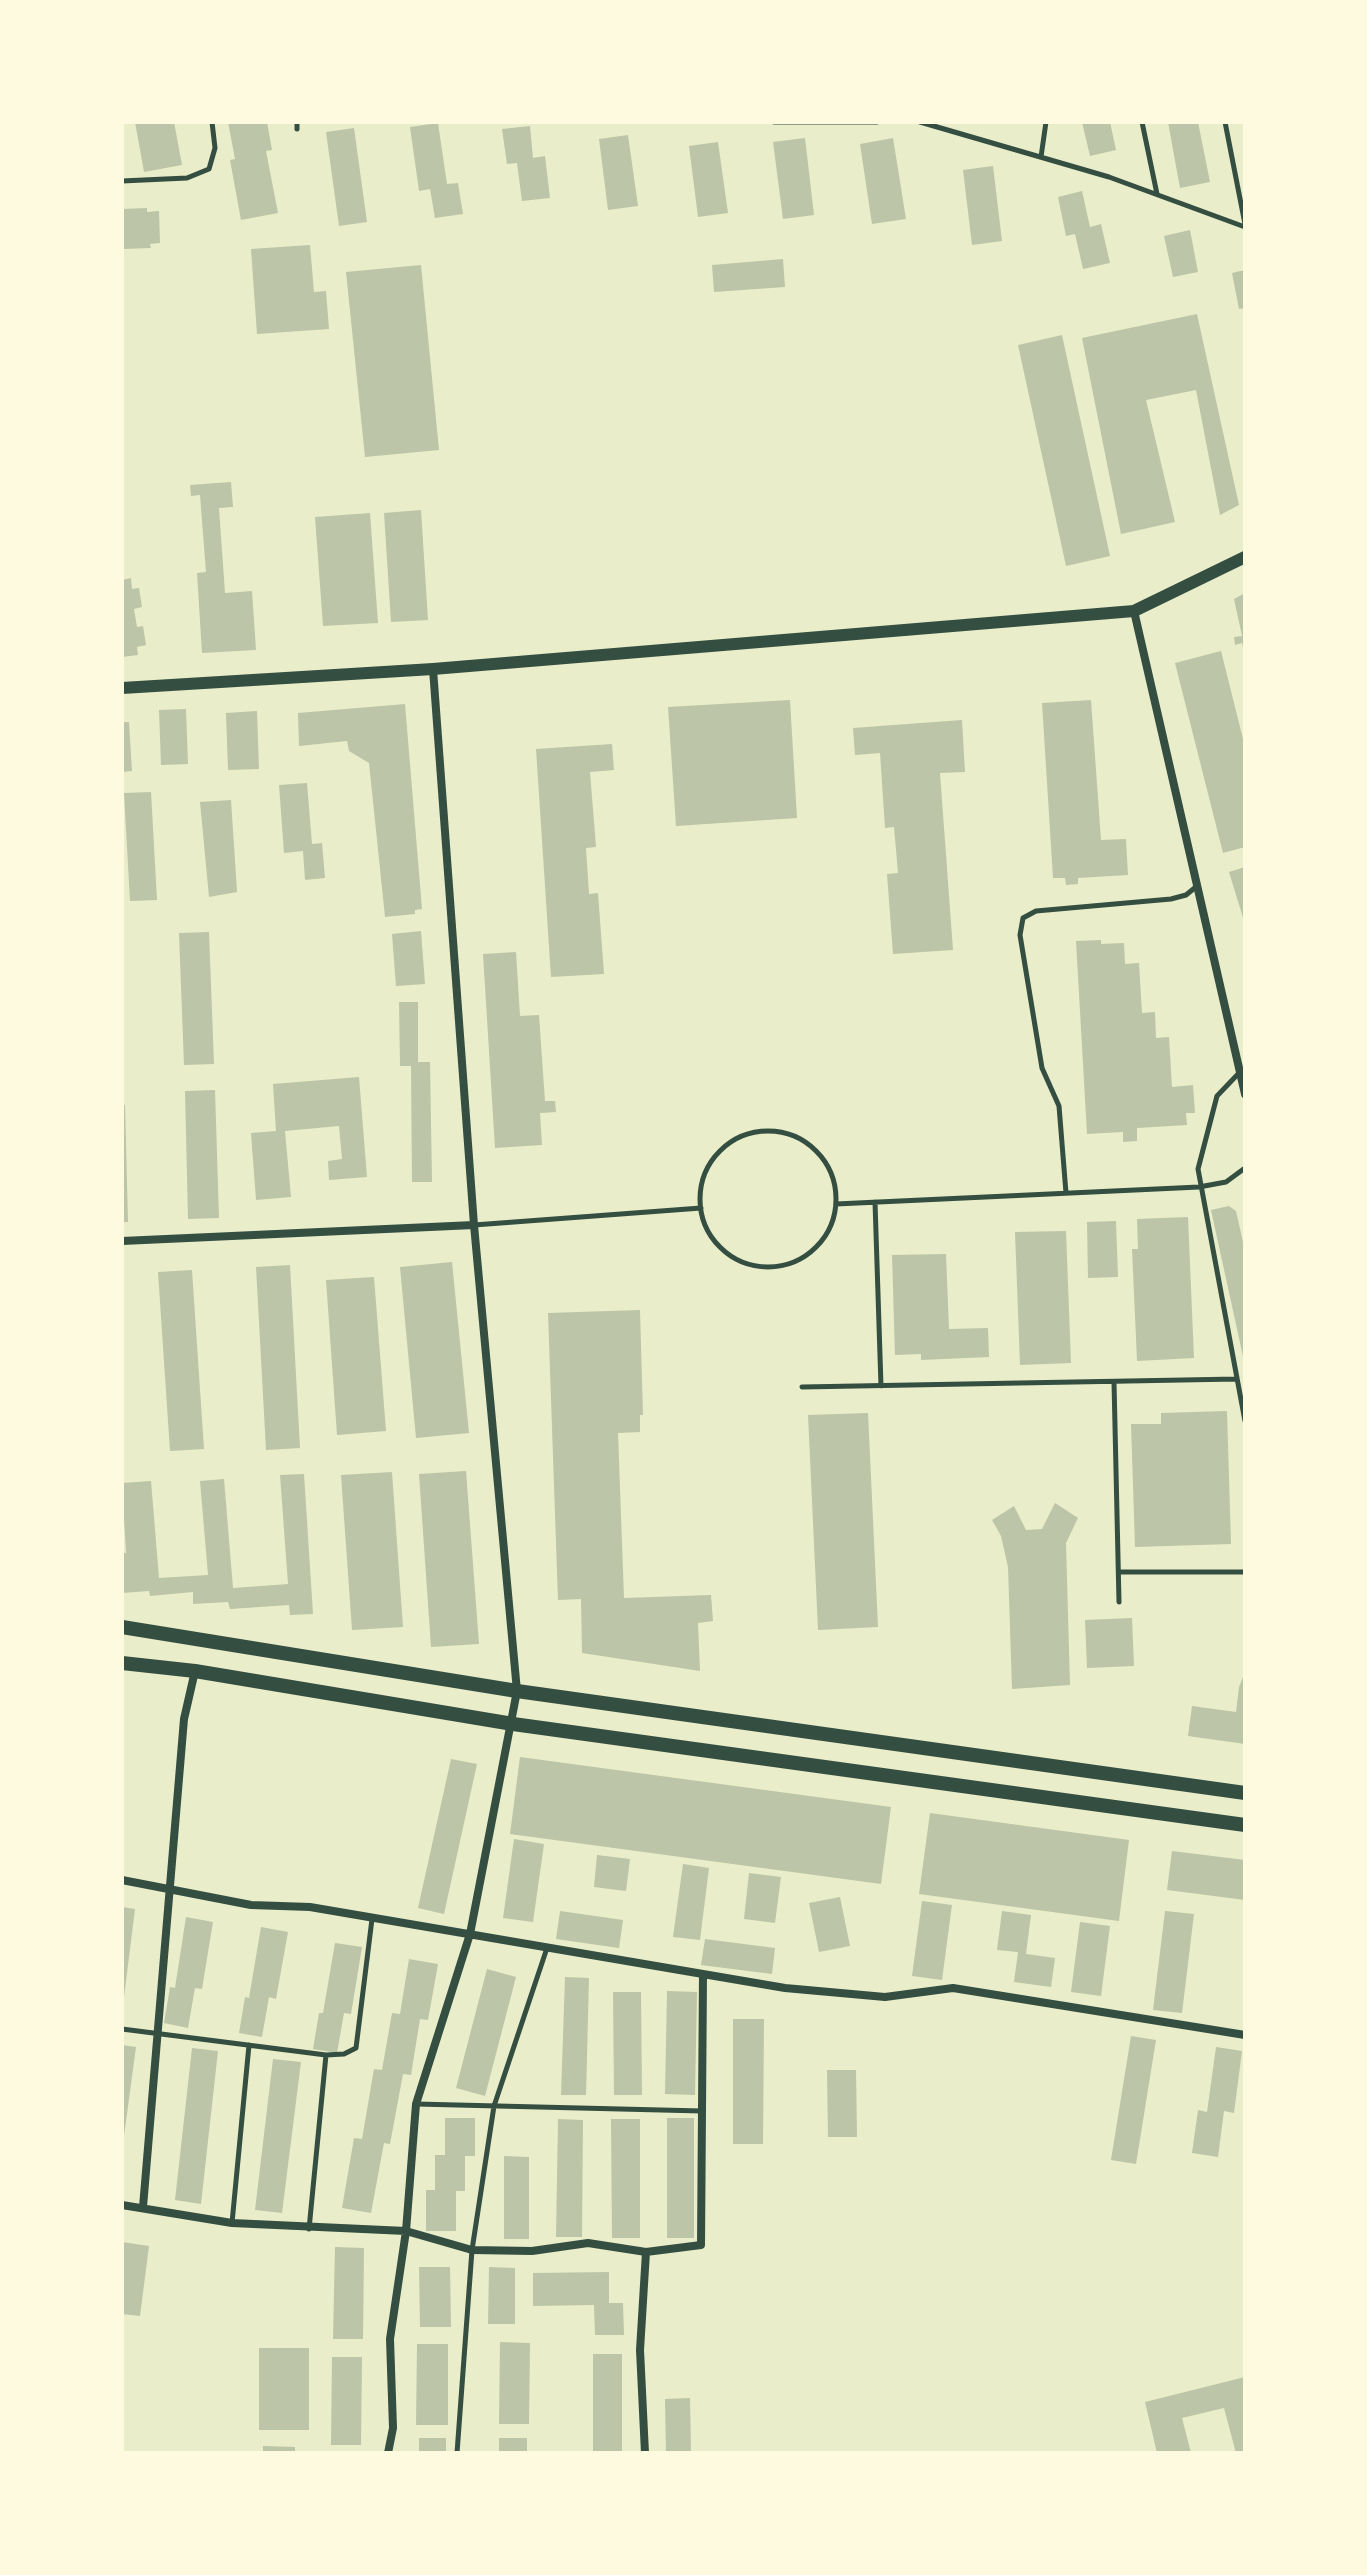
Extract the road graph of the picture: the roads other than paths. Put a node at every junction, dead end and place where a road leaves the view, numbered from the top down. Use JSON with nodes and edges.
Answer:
{"nodes":[{"id":1,"x":212,"y":122,"type":"edge"},
{"id":2,"x":774,"y":122,"type":"edge"},
{"id":3,"x":877,"y":122,"type":"edge"},
{"id":4,"x":920,"y":122,"type":"edge"},
{"id":5,"x":1046,"y":122,"type":"edge"},
{"id":6,"x":1142,"y":122,"type":"edge"},
{"id":7,"x":1225,"y":122,"type":"edge"},
{"id":8,"x":820,"y":123,"type":"edge"},
{"id":9,"x":1041,"y":157,"type":"junction"},
{"id":10,"x":122,"y":181,"type":"edge"},
{"id":11,"x":1157,"y":194,"type":"junction"},
{"id":12,"x":1245,"y":226,"type":"edge"},
{"id":13,"x":1245,"y":557,"type":"edge"},
{"id":14,"x":1134,"y":611,"type":"junction"},
{"id":15,"x":433,"y":669,"type":"junction"},
{"id":16,"x":122,"y":688,"type":"edge"},
{"id":17,"x":1197,"y":886,"type":"junction"},
{"id":18,"x":1240,"y":1072,"type":"junction"},
{"id":19,"x":1245,"y":1090,"type":"edge"},
{"id":20,"x":1245,"y":1168,"type":"edge"},
{"id":21,"x":1199,"y":1187,"type":"junction"},
{"id":22,"x":1066,"y":1193,"type":"junction"},
{"id":23,"x":875,"y":1202,"type":"junction"},
{"id":24,"x":836,"y":1204,"type":"junction"},
{"id":25,"x":701,"y":1208,"type":"junction"},
{"id":26,"x":474,"y":1225,"type":"junction"},
{"id":27,"x":122,"y":1241,"type":"edge"},
{"id":28,"x":1237,"y":1379,"type":"junction"},
{"id":29,"x":1114,"y":1382,"type":"junction"},
{"id":30,"x":881,"y":1386,"type":"junction"},
{"id":31,"x":802,"y":1387,"type":"dead end"},
{"id":32,"x":1245,"y":1421,"type":"edge"},
{"id":33,"x":1119,"y":1572,"type":"junction"},
{"id":34,"x":1245,"y":1572,"type":"edge"},
{"id":35,"x":1119,"y":1602,"type":"dead end"},
{"id":36,"x":122,"y":1627,"type":"edge"},
{"id":37,"x":122,"y":1663,"type":"edge"},
{"id":38,"x":195,"y":1671,"type":"junction"},
{"id":39,"x":517,"y":1691,"type":"junction"},
{"id":40,"x":513,"y":1724,"type":"junction"},
{"id":41,"x":1245,"y":1793,"type":"edge"},
{"id":42,"x":1245,"y":1825,"type":"edge"},
{"id":43,"x":122,"y":1880,"type":"edge"},
{"id":44,"x":171,"y":1887,"type":"junction"},
{"id":45,"x":372,"y":1919,"type":"junction"},
{"id":46,"x":470,"y":1934,"type":"junction"},
{"id":47,"x":548,"y":1947,"type":"junction"},
{"id":48,"x":703,"y":1974,"type":"junction"},
{"id":49,"x":122,"y":2029,"type":"edge"},
{"id":50,"x":158,"y":2034,"type":"junction"},
{"id":51,"x":1245,"y":2035,"type":"edge"},
{"id":52,"x":249,"y":2045,"type":"junction"},
{"id":53,"x":326,"y":2055,"type":"junction"},
{"id":54,"x":416,"y":2104,"type":"junction"},
{"id":55,"x":494,"y":2106,"type":"junction"},
{"id":56,"x":702,"y":2111,"type":"junction"},
{"id":57,"x":122,"y":2205,"type":"edge"},
{"id":58,"x":143,"y":2207,"type":"junction"},
{"id":59,"x":232,"y":2223,"type":"junction"},
{"id":60,"x":309,"y":2229,"type":"junction"},
{"id":61,"x":406,"y":2231,"type":"junction"},
{"id":62,"x":472,"y":2250,"type":"junction"},
{"id":63,"x":646,"y":2252,"type":"junction"},
{"id":64,"x":388,"y":2453,"type":"edge"},
{"id":65,"x":457,"y":2453,"type":"edge"},
{"id":66,"x":645,"y":2453,"type":"edge"}],
"edges":[{"from":1,"to":10,"type":"lane"},
{"from":2,"to":8,"type":"lane"},
{"from":3,"to":8,"type":"lane"},
{"from":4,"to":9,"type":"lane"},
{"from":5,"to":9,"type":"lane"},
{"from":6,"to":11,"type":"lane"},
{"from":7,"to":12,"type":"lane"},
{"from":9,"to":11,"type":"lane"},
{"from":11,"to":12,"type":"lane"},
{"from":13,"to":14,"type":"street"},
{"from":14,"to":15,"type":"street"},
{"from":14,"to":17,"type":"street"},
{"from":15,"to":16,"type":"street"},
{"from":15,"to":26,"type":"street"},
{"from":17,"to":18,"type":"street"},
{"from":17,"to":22,"type":"lane"},
{"from":18,"to":19,"type":"street"},
{"from":18,"to":21,"type":"lane"},
{"from":20,"to":21,"type":"lane"},
{"from":21,"to":22,"type":"lane"},
{"from":21,"to":28,"type":"lane"},
{"from":22,"to":23,"type":"lane"},
{"from":23,"to":24,"type":"lane"},
{"from":23,"to":30,"type":"lane"},
{"from":24,"to":25,"type":"lane"},
{"from":24,"to":25,"type":"lane"},
{"from":25,"to":26,"type":"lane"},
{"from":26,"to":27,"type":"street"},
{"from":26,"to":39,"type":"street"},
{"from":28,"to":29,"type":"lane"},
{"from":28,"to":32,"type":"lane"},
{"from":29,"to":30,"type":"lane"},
{"from":29,"to":33,"type":"lane"},
{"from":30,"to":31,"type":"lane"},
{"from":33,"to":34,"type":"lane"},
{"from":33,"to":35,"type":"lane"},
{"from":36,"to":39,"type":"main road"},
{"from":37,"to":38,"type":"main road"},
{"from":38,"to":40,"type":"main road"},
{"from":38,"to":44,"type":"street"},
{"from":39,"to":40,"type":"street"},
{"from":39,"to":41,"type":"main road"},
{"from":40,"to":42,"type":"main road"},
{"from":40,"to":46,"type":"street"},
{"from":43,"to":44,"type":"street"},
{"from":44,"to":45,"type":"street"},
{"from":44,"to":50,"type":"street"},
{"from":45,"to":46,"type":"street"},
{"from":45,"to":53,"type":"lane"},
{"from":46,"to":47,"type":"street"},
{"from":46,"to":54,"type":"street"},
{"from":47,"to":48,"type":"street"},
{"from":47,"to":55,"type":"lane"},
{"from":48,"to":51,"type":"street"},
{"from":48,"to":56,"type":"street"},
{"from":49,"to":50,"type":"lane"},
{"from":50,"to":52,"type":"lane"},
{"from":50,"to":58,"type":"street"},
{"from":52,"to":53,"type":"lane"},
{"from":52,"to":59,"type":"lane"},
{"from":53,"to":60,"type":"lane"},
{"from":54,"to":55,"type":"lane"},
{"from":54,"to":61,"type":"street"},
{"from":55,"to":56,"type":"lane"},
{"from":55,"to":62,"type":"lane"},
{"from":56,"to":63,"type":"street"},
{"from":57,"to":58,"type":"street"},
{"from":58,"to":59,"type":"street"},
{"from":59,"to":60,"type":"street"},
{"from":60,"to":61,"type":"street"},
{"from":61,"to":62,"type":"street"},
{"from":61,"to":64,"type":"street"},
{"from":62,"to":63,"type":"street"},
{"from":62,"to":65,"type":"lane"},
{"from":63,"to":66,"type":"street"}]}
